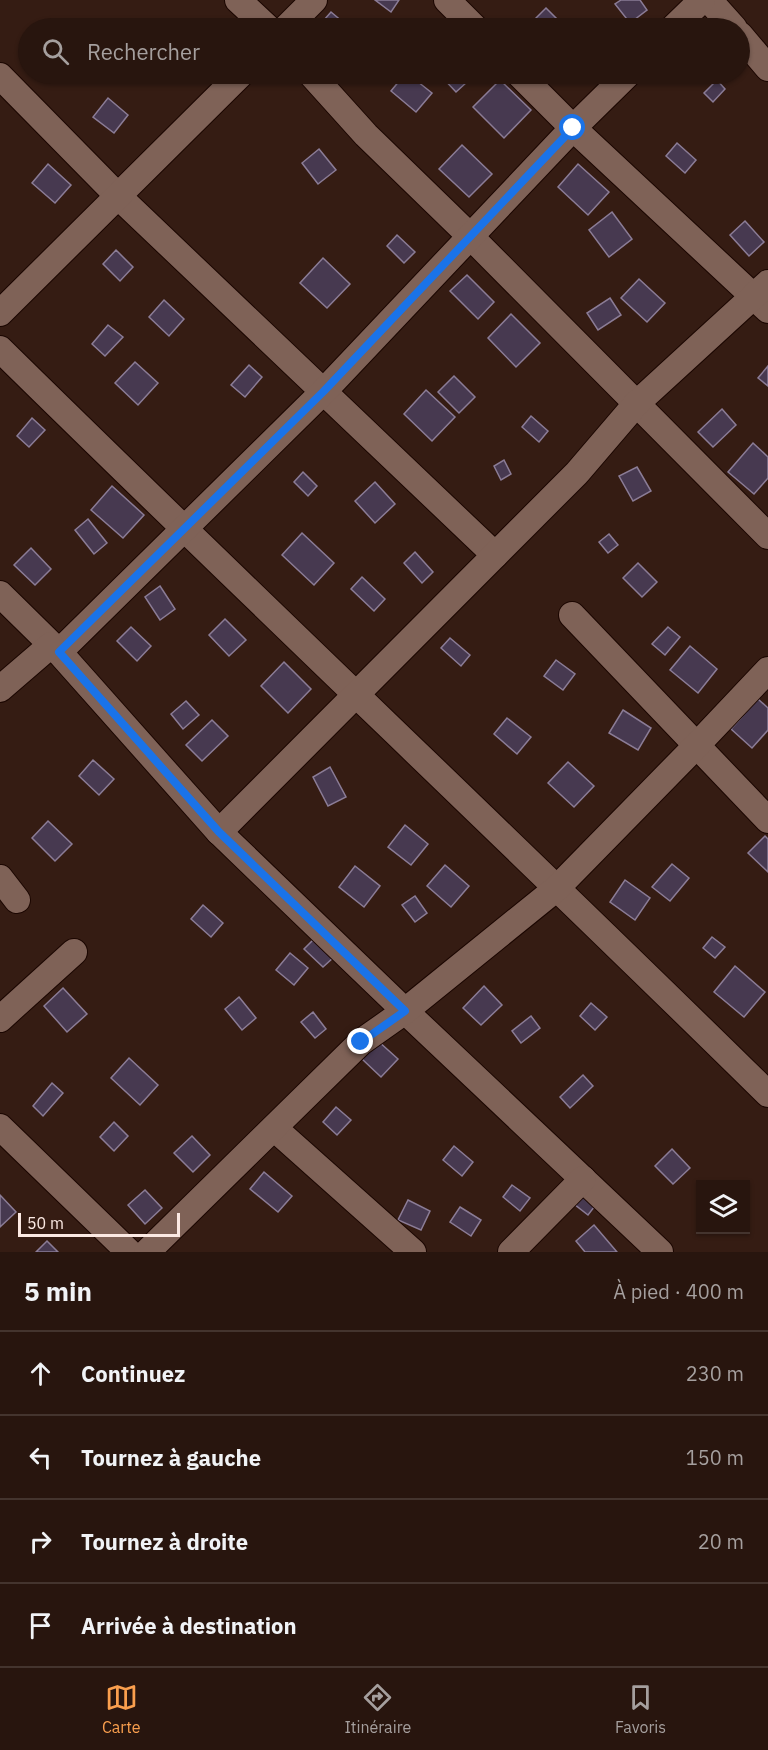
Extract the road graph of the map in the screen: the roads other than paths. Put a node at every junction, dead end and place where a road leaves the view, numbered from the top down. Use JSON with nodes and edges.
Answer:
{"nodes":[{"id":1,"x":238,"y":0,"type":"edge"},
{"id":2,"x":315,"y":0,"type":"edge"},
{"id":3,"x":447,"y":0,"type":"edge"},
{"id":4,"x":702,"y":0,"type":"edge"},
{"id":5,"x":709,"y":0,"type":"edge"},
{"id":6,"x":257,"y":18,"type":"edge"},
{"id":7,"x":296,"y":18,"type":"edge"},
{"id":8,"x":465,"y":18,"type":"edge"},
{"id":9,"x":683,"y":18,"type":"edge"},
{"id":10,"x":725,"y":18,"type":"edge"},
{"id":11,"x":750,"y":47,"type":"edge"},
{"id":12,"x":768,"y":68,"type":"edge"},
{"id":13,"x":0,"y":76,"type":"edge"},
{"id":14,"x":231,"y":84,"type":"edge"},
{"id":15,"x":319,"y":84,"type":"edge"},
{"id":16,"x":529,"y":84,"type":"edge"},
{"id":17,"x":618,"y":84,"type":"edge"},
{"id":18,"x":573,"y":128,"type":"junction"},
{"id":19,"x":117,"y":196,"type":"junction"},
{"id":20,"x":470,"y":236,"type":"junction"},
{"id":21,"x":764,"y":296,"type":"edge"},
{"id":22,"x":0,"y":313,"type":"edge"},
{"id":23,"x":0,"y":349,"type":"edge"},
{"id":24,"x":324,"y":391,"type":"junction"},
{"id":25,"x":636,"y":404,"type":"junction"},
{"id":26,"x":183,"y":530,"type":"junction"},
{"id":27,"x":768,"y":536,"type":"edge"},
{"id":28,"x":495,"y":555,"type":"junction"},
{"id":29,"x":0,"y":594,"type":"edge"},
{"id":30,"x":572,"y":615,"type":"dead end"},
{"id":31,"x":55,"y":649,"type":"junction"},
{"id":32,"x":768,"y":670,"type":"edge"},
{"id":33,"x":0,"y":689,"type":"edge"},
{"id":34,"x":357,"y":694,"type":"junction"},
{"id":35,"x":697,"y":746,"type":"junction"},
{"id":36,"x":768,"y":820,"type":"edge"},
{"id":37,"x":219,"y":832,"type":"junction"},
{"id":38,"x":0,"y":878,"type":"edge"},
{"id":39,"x":557,"y":888,"type":"junction"},
{"id":40,"x":17,"y":900,"type":"dead end"},
{"id":41,"x":74,"y":952,"type":"dead end"},
{"id":42,"x":405,"y":1011,"type":"junction"},
{"id":43,"x":0,"y":1020,"type":"edge"},
{"id":44,"x":768,"y":1094,"type":"edge"},
{"id":45,"x":0,"y":1126,"type":"edge"},
{"id":46,"x":274,"y":1128,"type":"junction"},
{"id":47,"x":583,"y":1179,"type":"junction"},
{"id":48,"x":129,"y":1252,"type":"edge"},
{"id":49,"x":147,"y":1252,"type":"edge"},
{"id":50,"x":413,"y":1252,"type":"edge"},
{"id":51,"x":511,"y":1252,"type":"edge"},
{"id":52,"x":660,"y":1252,"type":"edge"}],
"edges":[{"from":1,"to":6,"type":"street"},
{"from":2,"to":7,"type":"street"},
{"from":3,"to":8,"type":"street"},
{"from":4,"to":9,"type":"street"},
{"from":5,"to":10,"type":"street"},
{"from":11,"to":12,"type":"street"},
{"from":13,"to":19,"type":"street"},
{"from":14,"to":19,"type":"street"},
{"from":15,"to":20,"type":"street"},
{"from":16,"to":18,"type":"street"},
{"from":17,"to":18,"type":"street"},
{"from":18,"to":20,"type":"street"},
{"from":18,"to":21,"type":"street"},
{"from":19,"to":22,"type":"street"},
{"from":19,"to":24,"type":"street"},
{"from":20,"to":24,"type":"street"},
{"from":20,"to":25,"type":"street"},
{"from":21,"to":25,"type":"street"},
{"from":23,"to":26,"type":"street"},
{"from":24,"to":26,"type":"street"},
{"from":24,"to":28,"type":"street"},
{"from":25,"to":27,"type":"street"},
{"from":25,"to":28,"type":"street"},
{"from":26,"to":31,"type":"street"},
{"from":26,"to":34,"type":"street"},
{"from":28,"to":34,"type":"street"},
{"from":29,"to":31,"type":"street"},
{"from":30,"to":35,"type":"street"},
{"from":31,"to":33,"type":"street"},
{"from":31,"to":37,"type":"street"},
{"from":32,"to":35,"type":"street"},
{"from":34,"to":37,"type":"street"},
{"from":34,"to":39,"type":"street"},
{"from":35,"to":36,"type":"street"},
{"from":35,"to":39,"type":"street"},
{"from":37,"to":42,"type":"street"},
{"from":38,"to":40,"type":"street"},
{"from":39,"to":42,"type":"street"},
{"from":39,"to":44,"type":"street"},
{"from":41,"to":43,"type":"street"},
{"from":42,"to":46,"type":"street"},
{"from":42,"to":47,"type":"street"},
{"from":45,"to":48,"type":"street"},
{"from":46,"to":49,"type":"street"},
{"from":46,"to":50,"type":"street"},
{"from":47,"to":51,"type":"street"},
{"from":47,"to":52,"type":"street"}]}
